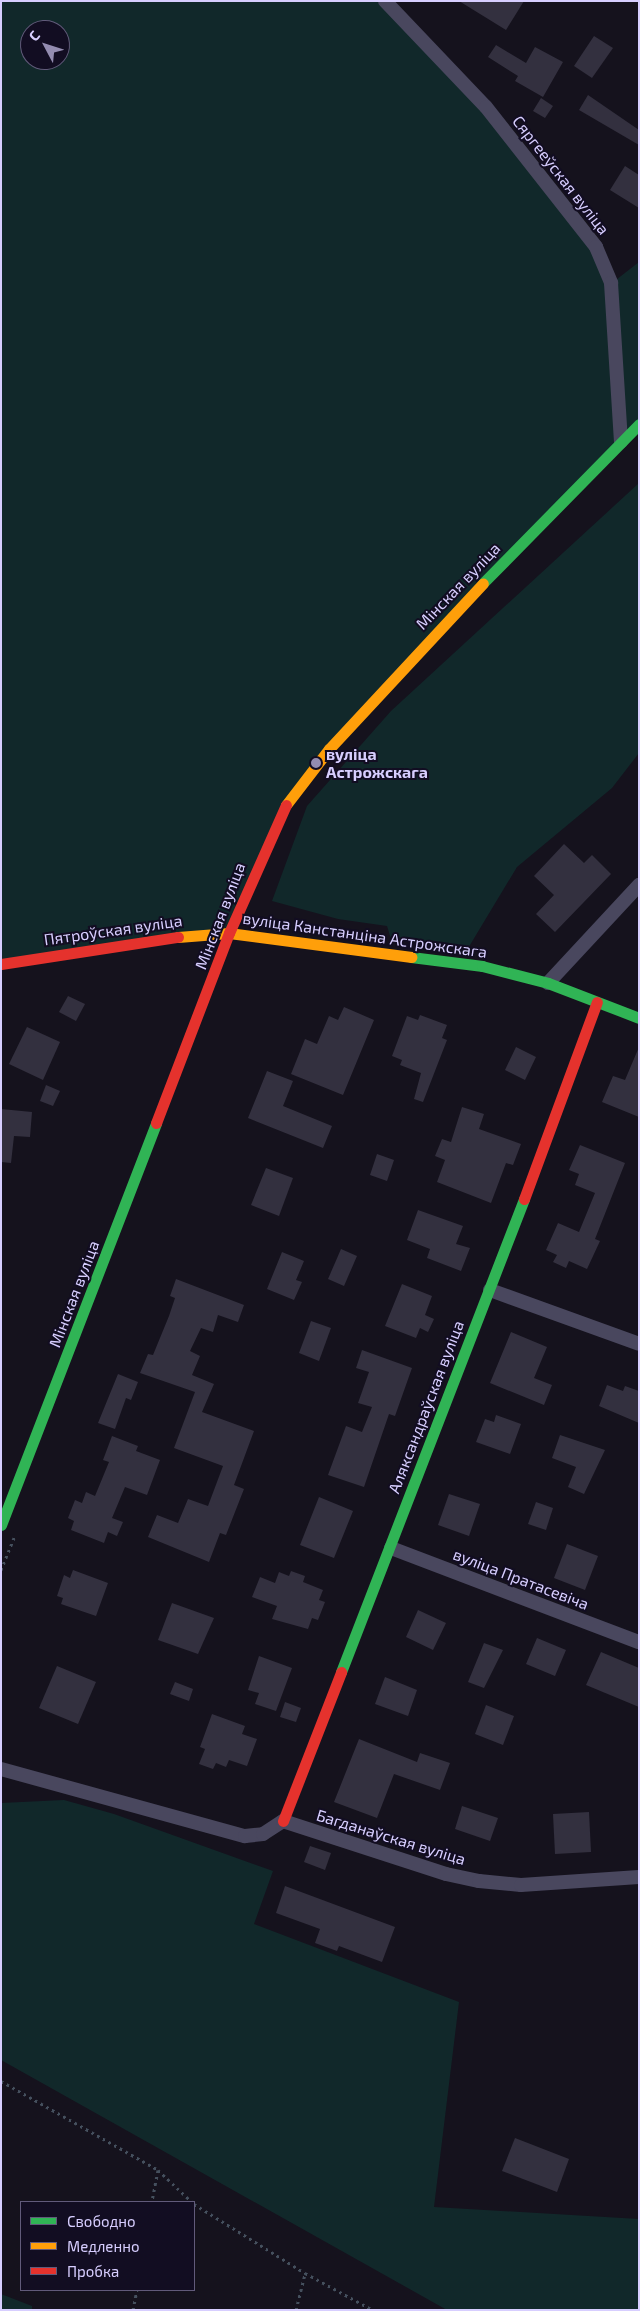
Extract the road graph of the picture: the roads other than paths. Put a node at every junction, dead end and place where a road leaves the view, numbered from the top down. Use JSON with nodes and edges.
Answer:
{"nodes":[{"id":1,"x":385,"y":1,"type":"edge"},
{"id":2,"x":639,"y":424,"type":"edge"},
{"id":3,"x":621,"y":442,"type":"junction"},
{"id":4,"x":639,"y":884,"type":"edge"},
{"id":5,"x":229,"y":933,"type":"junction"},
{"id":6,"x":1,"y":964,"type":"edge"},
{"id":7,"x":548,"y":983,"type":"junction"},
{"id":8,"x":597,"y":1002,"type":"junction"},
{"id":9,"x":639,"y":1018,"type":"edge"},
{"id":10,"x":490,"y":1290,"type":"junction"},
{"id":11,"x":639,"y":1344,"type":"edge"},
{"id":12,"x":1,"y":1525,"type":"edge"},
{"id":13,"x":391,"y":1548,"type":"junction"},
{"id":14,"x":639,"y":1642,"type":"edge"},
{"id":15,"x":1,"y":1769,"type":"edge"},
{"id":16,"x":283,"y":1821,"type":"junction"},
{"id":17,"x":639,"y":1877,"type":"edge"}],
"edges":[{"from":1,"to":3,"type":"street","name":"Сяргееўская вуліца"},
{"from":2,"to":3,"type":"street","name":"Мінская вуліца"},
{"from":3,"to":5,"type":"street","name":"Мінская вуліца"},
{"from":4,"to":7,"type":"street"},
{"from":5,"to":6,"type":"street","name":"Пятроўская вуліца"},
{"from":5,"to":7,"type":"street","name":"вуліца Канстанціна Астрожскага"},
{"from":5,"to":12,"type":"street","name":"Мінская вуліца"},
{"from":7,"to":8,"type":"street","name":"вуліца Канстанціна Астрожскага"},
{"from":8,"to":9,"type":"street","name":"вуліца Канстанціна Астрожскага"},
{"from":8,"to":10,"type":"street","name":"Аляксандраўская вуліца"},
{"from":10,"to":11,"type":"street"},
{"from":10,"to":13,"type":"street","name":"Аляксандраўская вуліца"},
{"from":13,"to":14,"type":"street","name":"вуліца Пратасевіча"},
{"from":13,"to":16,"type":"street","name":"Аляксандраўская вуліца"},
{"from":15,"to":16,"type":"street"},
{"from":16,"to":17,"type":"street","name":"Багданаўская вуліца"}]}
